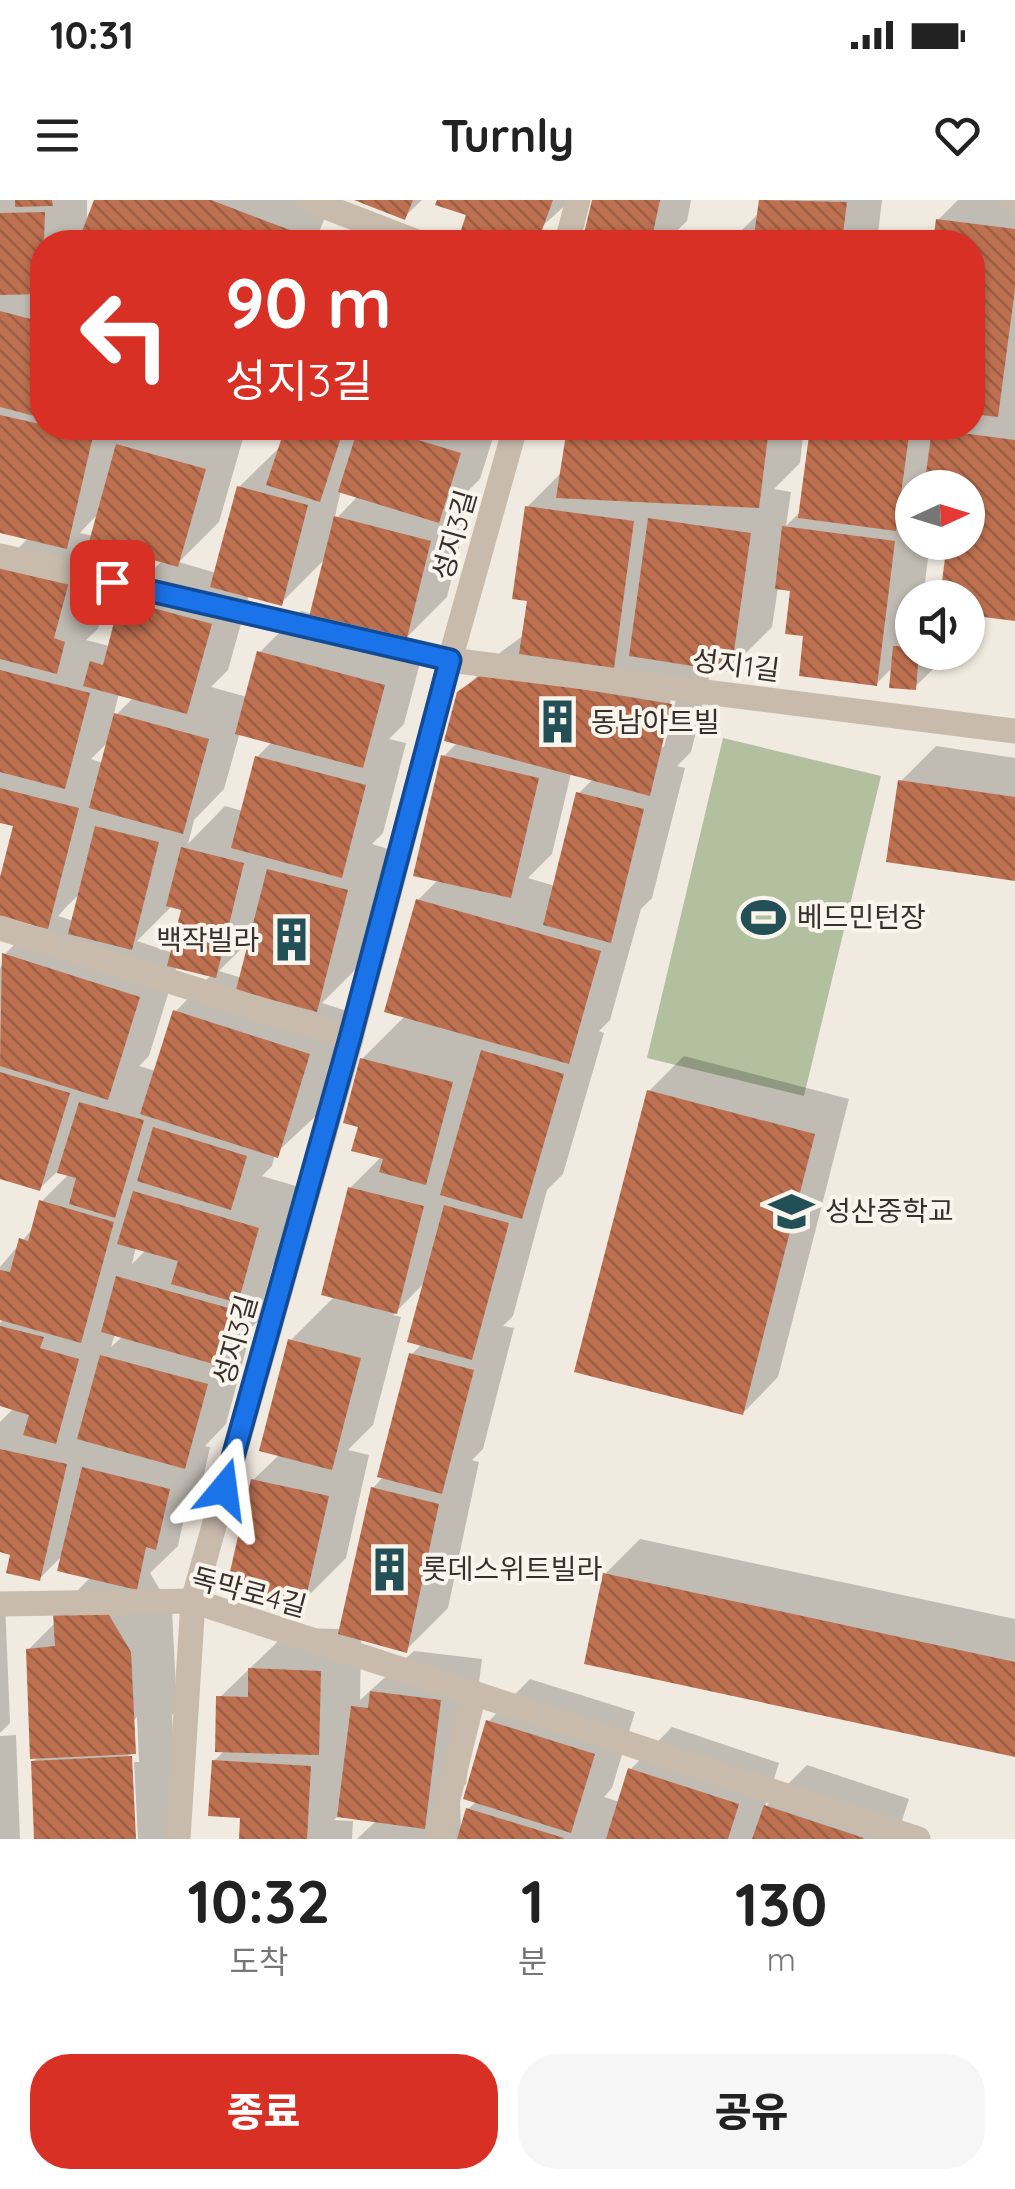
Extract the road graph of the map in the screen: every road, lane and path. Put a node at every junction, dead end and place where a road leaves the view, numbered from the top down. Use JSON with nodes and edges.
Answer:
{"nodes":[{"id":1,"x":308,"y":200,"type":"edge"},
{"id":2,"x":578,"y":200,"type":"edge"},
{"id":3,"x":386,"y":230,"type":"edge"},
{"id":4,"x":570,"y":230,"type":"edge"},
{"id":5,"x":513,"y":440,"type":"edge"},
{"id":6,"x":0,"y":556,"type":"edge"},
{"id":7,"x":450,"y":660,"type":"junction"},
{"id":8,"x":1015,"y":731,"type":"edge"},
{"id":9,"x":0,"y":928,"type":"edge"},
{"id":10,"x":350,"y":1038,"type":"junction"},
{"id":11,"x":192,"y":1602,"type":"junction"},
{"id":12,"x":0,"y":1604,"type":"edge"},
{"id":13,"x":474,"y":1694,"type":"junction"},
{"id":14,"x":178,"y":1839,"type":"edge"},
{"id":15,"x":438,"y":1839,"type":"edge"},
{"id":16,"x":918,"y":1839,"type":"edge"}],
"edges":[{"from":1,"to":3,"type":"street"},
{"from":2,"to":4,"type":"street"},
{"from":5,"to":7,"type":"street","name":"성지3길"},
{"from":6,"to":7,"type":"street"},
{"from":7,"to":8,"type":"street","name":"성지1길"},
{"from":7,"to":10,"type":"street","name":"성지3길"},
{"from":9,"to":10,"type":"street"},
{"from":10,"to":11,"type":"street","name":"성지3길"},
{"from":11,"to":12,"type":"street","name":"독막로4길"},
{"from":11,"to":13,"type":"street","name":"독막로4길"},
{"from":11,"to":14,"type":"street","name":"성지3길"},
{"from":13,"to":15,"type":"street"},
{"from":13,"to":16,"type":"street","name":"독막로4길"}]}
